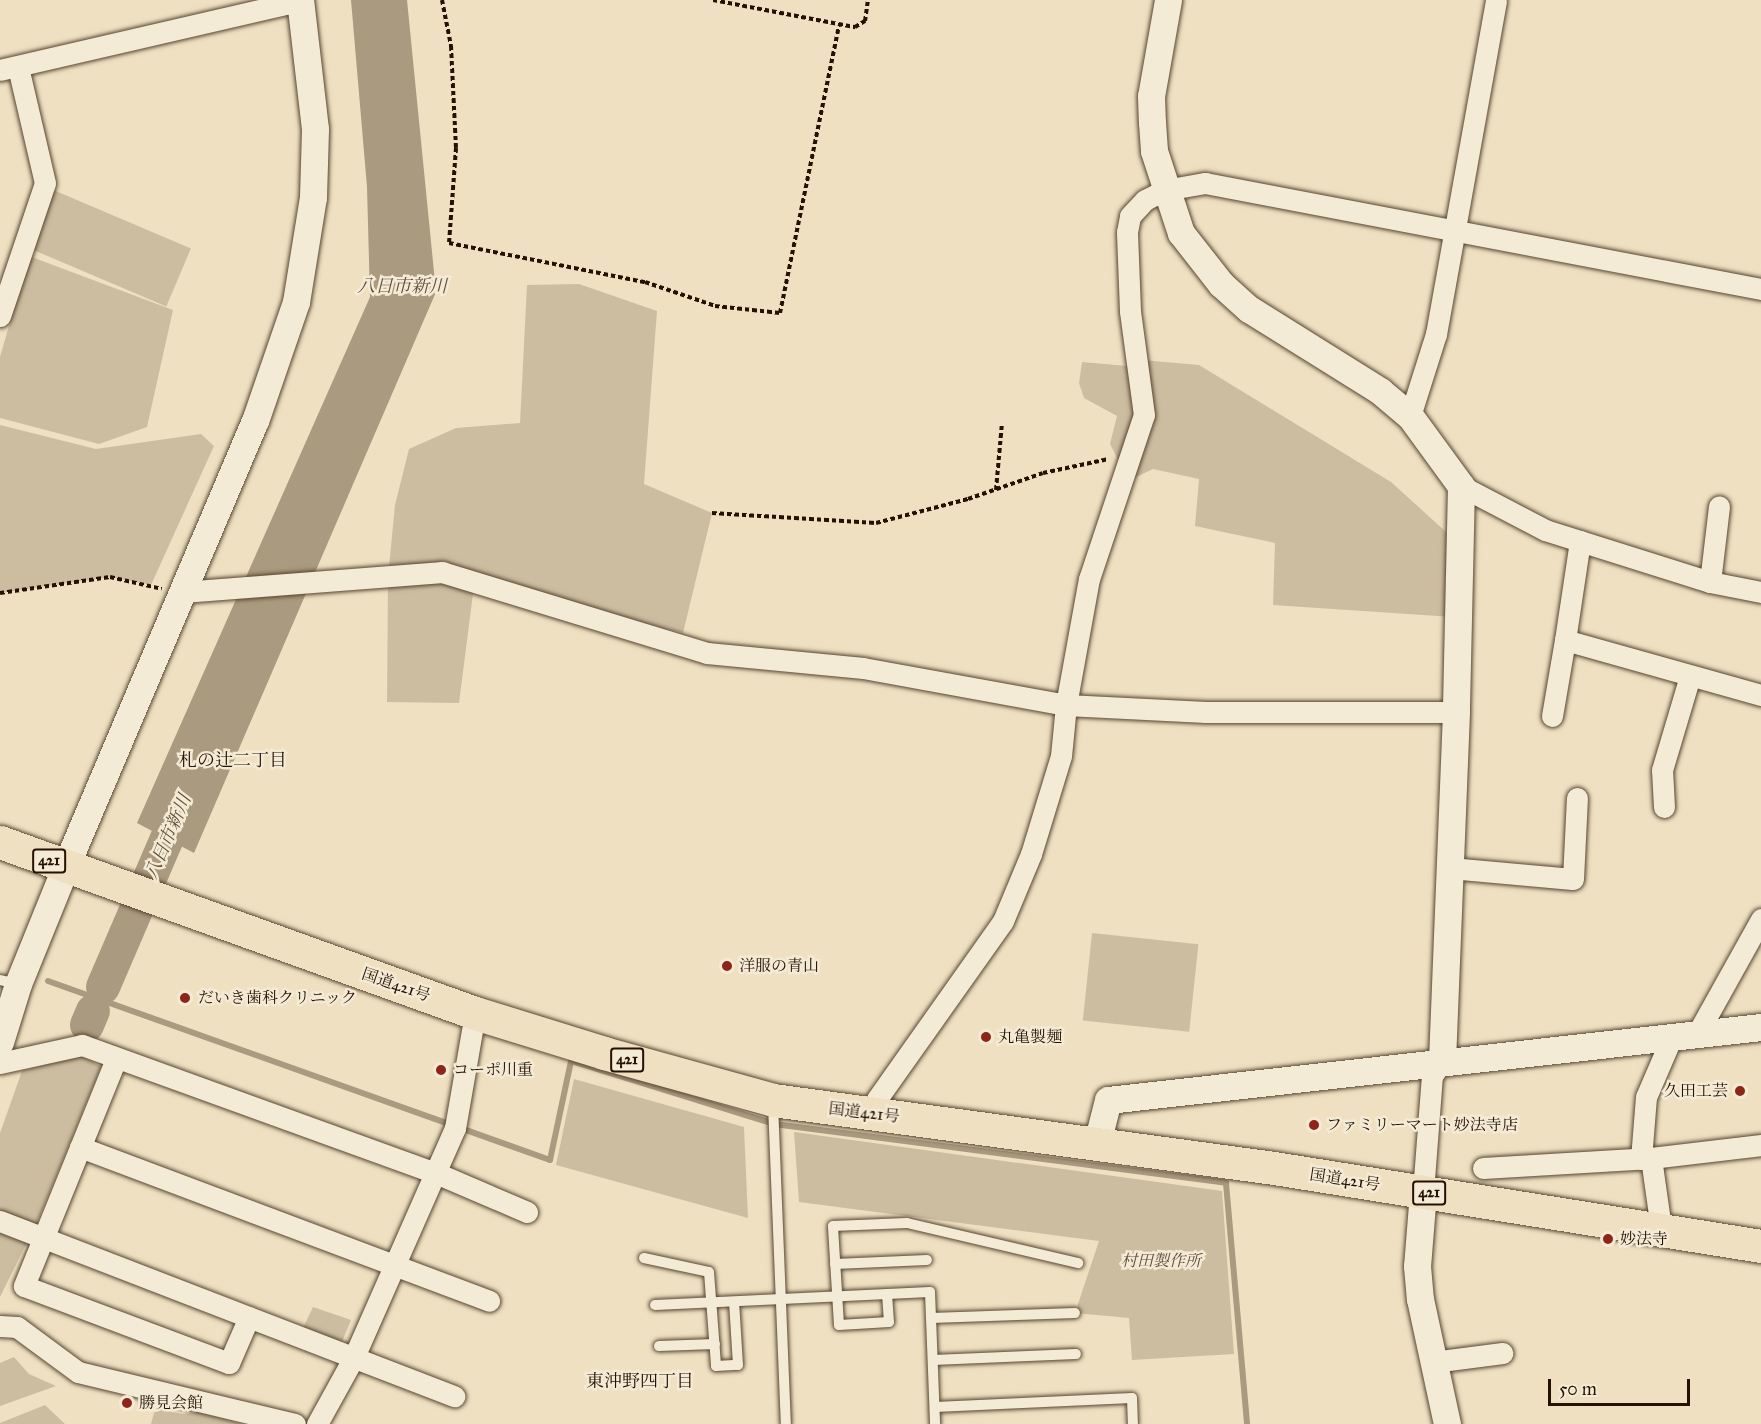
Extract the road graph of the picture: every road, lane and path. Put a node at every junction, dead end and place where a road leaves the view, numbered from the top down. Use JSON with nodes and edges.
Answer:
{"nodes":[{"id":1,"x":442,"y":0,"type":"edge"},
{"id":2,"x":713,"y":0,"type":"edge"},
{"id":3,"x":868,"y":0,"type":"edge"},
{"id":4,"x":1168,"y":0,"type":"edge"},
{"id":5,"x":1496,"y":0,"type":"edge"},
{"id":6,"x":300,"y":1,"type":"edge"},
{"id":7,"x":839,"y":26,"type":"junction"},
{"id":8,"x":9,"y":68,"type":"edge"},
{"id":9,"x":1165,"y":190,"type":"junction"},
{"id":10,"x":1452,"y":230,"type":"junction"},
{"id":11,"x":1761,"y":289,"type":"edge"},
{"id":12,"x":0,"y":316,"type":"edge"},
{"id":13,"x":1410,"y":416,"type":"junction"},
{"id":14,"x":1002,"y":423,"type":"dead end"},
{"id":15,"x":1132,"y":451,"type":"junction"},
{"id":16,"x":1461,"y":486,"type":"junction"},
{"id":17,"x":996,"y":490,"type":"junction"},
{"id":18,"x":1719,"y":507,"type":"dead end"},
{"id":19,"x":712,"y":513,"type":"dead end"},
{"id":20,"x":1580,"y":541,"type":"junction"},
{"id":21,"x":1710,"y":582,"type":"junction"},
{"id":22,"x":183,"y":592,"type":"junction"},
{"id":23,"x":1761,"y":592,"type":"edge"},
{"id":24,"x":0,"y":593,"type":"edge"},
{"id":25,"x":1565,"y":640,"type":"junction"},
{"id":26,"x":1690,"y":676,"type":"junction"},
{"id":27,"x":1761,"y":695,"type":"edge"},
{"id":28,"x":1066,"y":705,"type":"junction"},
{"id":29,"x":1456,"y":712,"type":"junction"},
{"id":30,"x":1552,"y":716,"type":"dead end"},
{"id":31,"x":1577,"y":798,"type":"dead end"},
{"id":32,"x":1664,"y":807,"type":"dead end"},
{"id":33,"x":0,"y":842,"type":"edge"},
{"id":34,"x":65,"y":868,"type":"junction"},
{"id":35,"x":1450,"y":868,"type":"junction"},
{"id":36,"x":1761,"y":919,"type":"edge"},
{"id":37,"x":9,"y":982,"type":"edge"},
{"id":38,"x":475,"y":1012,"type":"junction"},
{"id":39,"x":1761,"y":1027,"type":"edge"},
{"id":40,"x":1683,"y":1037,"type":"junction"},
{"id":41,"x":0,"y":1042,"type":"edge"},
{"id":42,"x":116,"y":1059,"type":"junction"},
{"id":43,"x":1442,"y":1061,"type":"junction"},
{"id":44,"x":0,"y":1063,"type":"edge"},
{"id":45,"x":773,"y":1100,"type":"junction"},
{"id":46,"x":883,"y":1114,"type":"junction"},
{"id":47,"x":1097,"y":1143,"type":"junction"},
{"id":48,"x":1761,"y":1145,"type":"edge"},
{"id":49,"x":80,"y":1148,"type":"junction"},
{"id":50,"x":1646,"y":1158,"type":"junction"},
{"id":51,"x":1483,"y":1168,"type":"dead end"},
{"id":52,"x":436,"y":1173,"type":"junction"},
{"id":53,"x":1423,"y":1192,"type":"junction"},
{"id":54,"x":526,"y":1212,"type":"dead end"},
{"id":55,"x":0,"y":1221,"type":"edge"},
{"id":56,"x":1661,"y":1228,"type":"junction"},
{"id":57,"x":43,"y":1239,"type":"junction"},
{"id":58,"x":1761,"y":1246,"type":"edge"},
{"id":59,"x":644,"y":1258,"type":"dead end"},
{"id":60,"x":927,"y":1260,"type":"dead end"},
{"id":61,"x":1078,"y":1263,"type":"dead end"},
{"id":62,"x":835,"y":1264,"type":"junction"},
{"id":63,"x":395,"y":1266,"type":"junction"},
{"id":64,"x":887,"y":1294,"type":"junction"},
{"id":65,"x":837,"y":1297,"type":"junction"},
{"id":66,"x":781,"y":1300,"type":"junction"},
{"id":67,"x":489,"y":1301,"type":"dead end"},
{"id":68,"x":734,"y":1302,"type":"junction"},
{"id":69,"x":711,"y":1303,"type":"junction"},
{"id":70,"x":655,"y":1305,"type":"dead end"},
{"id":71,"x":1075,"y":1313,"type":"dead end"},
{"id":72,"x":249,"y":1317,"type":"junction"},
{"id":73,"x":931,"y":1318,"type":"junction"},
{"id":74,"x":0,"y":1326,"type":"edge"},
{"id":75,"x":715,"y":1344,"type":"junction"},
{"id":76,"x":659,"y":1346,"type":"dead end"},
{"id":77,"x":1502,"y":1353,"type":"dead end"},
{"id":78,"x":1076,"y":1354,"type":"dead end"},
{"id":79,"x":354,"y":1357,"type":"junction"},
{"id":80,"x":933,"y":1360,"type":"junction"},
{"id":81,"x":1433,"y":1362,"type":"junction"},
{"id":82,"x":454,"y":1396,"type":"dead end"},
{"id":83,"x":935,"y":1407,"type":"junction"},
{"id":84,"x":295,"y":1424,"type":"edge"},
{"id":85,"x":317,"y":1424,"type":"edge"},
{"id":86,"x":786,"y":1424,"type":"edge"},
{"id":87,"x":935,"y":1424,"type":"edge"},
{"id":88,"x":1133,"y":1424,"type":"edge"},
{"id":89,"x":1447,"y":1424,"type":"edge"}],
"edges":[{"from":1,"to":7,"type":"path"},
{"from":2,"to":7,"type":"path"},
{"from":3,"to":7,"type":"path"},
{"from":4,"to":9,"type":"street"},
{"from":5,"to":10,"type":"street"},
{"from":6,"to":8,"type":"street"},
{"from":6,"to":22,"type":"street"},
{"from":8,"to":12,"type":"street"},
{"from":9,"to":10,"type":"street"},
{"from":9,"to":13,"type":"street"},
{"from":9,"to":15,"type":"street"},
{"from":10,"to":11,"type":"street"},
{"from":10,"to":13,"type":"street"},
{"from":13,"to":16,"type":"street"},
{"from":14,"to":17,"type":"path"},
{"from":15,"to":17,"type":"path"},
{"from":15,"to":28,"type":"street"},
{"from":16,"to":20,"type":"street"},
{"from":16,"to":29,"type":"street"},
{"from":17,"to":19,"type":"path"},
{"from":18,"to":21,"type":"street"},
{"from":20,"to":21,"type":"street"},
{"from":20,"to":25,"type":"street"},
{"from":21,"to":23,"type":"street"},
{"from":22,"to":24,"type":"path"},
{"from":22,"to":28,"type":"street"},
{"from":22,"to":34,"type":"street"},
{"from":25,"to":26,"type":"street"},
{"from":25,"to":30,"type":"street"},
{"from":26,"to":27,"type":"street"},
{"from":26,"to":32,"type":"street"},
{"from":28,"to":29,"type":"street"},
{"from":28,"to":46,"type":"street"},
{"from":29,"to":35,"type":"street"},
{"from":31,"to":35,"type":"street"},
{"from":33,"to":34,"type":"highway","name":"国道421号","number":"421"},
{"from":34,"to":37,"type":"street"},
{"from":34,"to":38,"type":"highway","name":"国道421号","number":"421"},
{"from":35,"to":43,"type":"street"},
{"from":36,"to":40,"type":"street"},
{"from":37,"to":41,"type":"street"},
{"from":38,"to":45,"type":"highway","name":"国道421号","number":"421"},
{"from":38,"to":52,"type":"street"},
{"from":39,"to":40,"type":"street"},
{"from":40,"to":43,"type":"street"},
{"from":40,"to":50,"type":"street"},
{"from":42,"to":44,"type":"street"},
{"from":42,"to":49,"type":"street"},
{"from":42,"to":52,"type":"street"},
{"from":43,"to":47,"type":"street"},
{"from":43,"to":53,"type":"street"},
{"from":45,"to":46,"type":"highway","name":"国道421号","number":"421"},
{"from":45,"to":66,"type":"lane"},
{"from":46,"to":47,"type":"highway","name":"国道421号","number":"421"},
{"from":47,"to":53,"type":"highway","name":"国道421号","number":"421"},
{"from":48,"to":50,"type":"street"},
{"from":49,"to":57,"type":"street"},
{"from":49,"to":63,"type":"street"},
{"from":50,"to":51,"type":"street"},
{"from":50,"to":56,"type":"street"},
{"from":52,"to":54,"type":"street"},
{"from":52,"to":63,"type":"street"},
{"from":53,"to":56,"type":"highway","name":"国道421号","number":"421"},
{"from":53,"to":81,"type":"street"},
{"from":55,"to":57,"type":"street"},
{"from":56,"to":58,"type":"highway","name":"国道421号","number":"421"},
{"from":57,"to":72,"type":"street"},
{"from":57,"to":72,"type":"street"},
{"from":59,"to":69,"type":"lane"},
{"from":60,"to":62,"type":"lane"},
{"from":61,"to":62,"type":"lane"},
{"from":62,"to":65,"type":"lane"},
{"from":63,"to":67,"type":"street"},
{"from":63,"to":79,"type":"street"},
{"from":64,"to":65,"type":"lane"},
{"from":64,"to":65,"type":"lane"},
{"from":64,"to":73,"type":"lane"},
{"from":65,"to":66,"type":"lane"},
{"from":66,"to":68,"type":"lane"},
{"from":66,"to":86,"type":"lane"},
{"from":68,"to":69,"type":"lane"},
{"from":68,"to":75,"type":"lane"},
{"from":69,"to":70,"type":"lane"},
{"from":69,"to":75,"type":"lane"},
{"from":71,"to":73,"type":"lane"},
{"from":72,"to":79,"type":"street"},
{"from":73,"to":80,"type":"lane"},
{"from":74,"to":84,"type":"street"},
{"from":75,"to":76,"type":"lane"},
{"from":77,"to":81,"type":"street"},
{"from":78,"to":80,"type":"lane"},
{"from":79,"to":82,"type":"street"},
{"from":79,"to":85,"type":"street"},
{"from":80,"to":83,"type":"lane"},
{"from":81,"to":89,"type":"street"},
{"from":83,"to":87,"type":"lane"},
{"from":83,"to":88,"type":"lane"}]}
